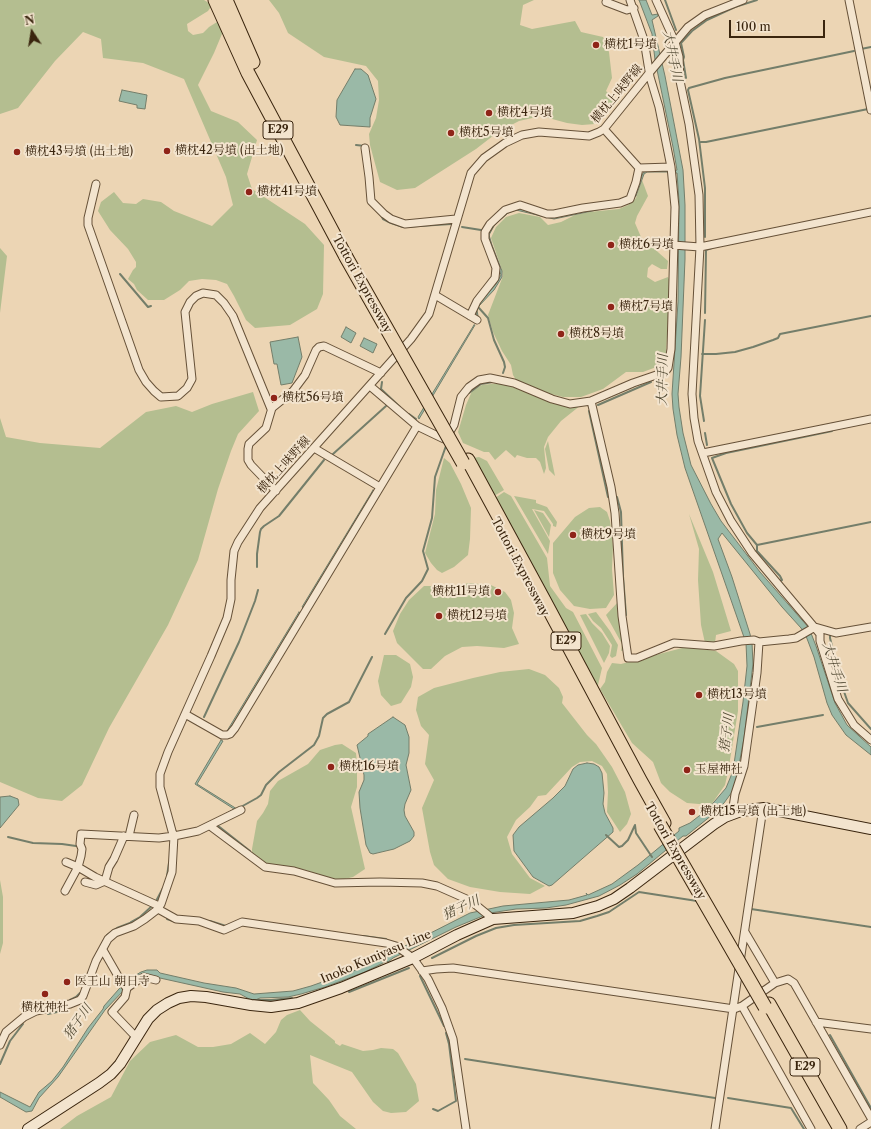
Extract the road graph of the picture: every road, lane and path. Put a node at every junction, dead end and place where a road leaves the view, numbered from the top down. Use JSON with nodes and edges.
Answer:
{"nodes":[{"id":1,"x":215,"y":0,"type":"edge"},
{"id":2,"x":226,"y":0,"type":"edge"},
{"id":3,"x":630,"y":0,"type":"edge"},
{"id":4,"x":656,"y":0,"type":"edge"},
{"id":5,"x":743,"y":0,"type":"edge"},
{"id":6,"x":849,"y":0,"type":"edge"},
{"id":7,"x":606,"y":2,"type":"dead end"},
{"id":8,"x":634,"y":8,"type":"junction"},
{"id":9,"x":675,"y":42,"type":"junction"},
{"id":10,"x":650,"y":72,"type":"junction"},
{"id":11,"x":871,"y":110,"type":"edge"},
{"id":12,"x":604,"y":128,"type":"junction"},
{"id":13,"x":365,"y":148,"type":"dead end"},
{"id":14,"x":671,"y":167,"type":"junction"},
{"id":15,"x":639,"y":168,"type":"junction"},
{"id":16,"x":96,"y":184,"type":"dead end"},
{"id":17,"x":871,"y":212,"type":"edge"},
{"id":18,"x":456,"y":219,"type":"junction"},
{"id":19,"x":673,"y":245,"type":"junction"},
{"id":20,"x":700,"y":247,"type":"junction"},
{"id":21,"x":349,"y":256,"type":"junction"},
{"id":22,"x":435,"y":295,"type":"junction"},
{"id":23,"x":470,"y":316,"type":"junction"},
{"id":24,"x":477,"y":320,"type":"dead end"},
{"id":25,"x":381,"y":373,"type":"junction"},
{"id":26,"x":370,"y":386,"type":"junction"},
{"id":27,"x":591,"y":401,"type":"junction"},
{"id":28,"x":272,"y":409,"type":"junction"},
{"id":29,"x":871,"y":419,"type":"edge"},
{"id":30,"x":417,"y":426,"type":"junction"},
{"id":31,"x":314,"y":448,"type":"junction"},
{"id":32,"x":702,"y":453,"type":"junction"},
{"id":33,"x":380,"y":487,"type":"junction"},
{"id":34,"x":276,"y":491,"type":"junction"},
{"id":35,"x":815,"y":627,"type":"junction"},
{"id":36,"x":871,"y":627,"type":"edge"},
{"id":37,"x":759,"y":642,"type":"junction"},
{"id":38,"x":185,"y":714,"type":"junction"},
{"id":39,"x":871,"y":740,"type":"edge"},
{"id":40,"x":763,"y":808,"type":"junction"},
{"id":41,"x":241,"y":810,"type":"dead end"},
{"id":42,"x":732,"y":814,"type":"junction"},
{"id":43,"x":134,"y":815,"type":"dead end"},
{"id":44,"x":210,"y":826,"type":"junction"},
{"id":45,"x":871,"y":829,"type":"edge"},
{"id":46,"x":127,"y":836,"type":"junction"},
{"id":47,"x":174,"y":836,"type":"junction"},
{"id":48,"x":66,"y":862,"type":"dead end"},
{"id":49,"x":78,"y":867,"type":"junction"},
{"id":50,"x":105,"y":881,"type":"junction"},
{"id":51,"x":85,"y":882,"type":"dead end"},
{"id":52,"x":65,"y":891,"type":"dead end"},
{"id":53,"x":159,"y":908,"type":"junction"},
{"id":54,"x":493,"y":919,"type":"junction"},
{"id":55,"x":745,"y":932,"type":"junction"},
{"id":56,"x":102,"y":950,"type":"junction"},
{"id":57,"x":413,"y":958,"type":"junction"},
{"id":58,"x":422,"y":971,"type":"junction"},
{"id":59,"x":156,"y":980,"type":"dead end"},
{"id":60,"x":775,"y":983,"type":"junction"},
{"id":61,"x":127,"y":988,"type":"junction"},
{"id":62,"x":742,"y":1006,"type":"junction"},
{"id":63,"x":767,"y":1006,"type":"junction"},
{"id":64,"x":734,"y":1009,"type":"junction"},
{"id":65,"x":816,"y":1022,"type":"junction"},
{"id":66,"x":871,"y":1029,"type":"edge"},
{"id":67,"x":136,"y":1036,"type":"junction"},
{"id":68,"x":0,"y":1045,"type":"edge"},
{"id":69,"x":871,"y":1118,"type":"edge"},
{"id":70,"x":871,"y":1122,"type":"edge"},
{"id":71,"x":28,"y":1129,"type":"edge"},
{"id":72,"x":466,"y":1129,"type":"edge"},
{"id":73,"x":715,"y":1129,"type":"edge"},
{"id":74,"x":811,"y":1129,"type":"edge"},
{"id":75,"x":835,"y":1129,"type":"edge"},
{"id":76,"x":840,"y":1129,"type":"edge"},
{"id":77,"x":860,"y":1129,"type":"edge"}],
"edges":[{"from":1,"to":21,"type":"highway","name":"Tottori Expressway","number":"E29"},
{"from":2,"to":21,"type":"highway","name":"Tottori Expressway","number":"E29"},
{"from":3,"to":8,"type":"street"},
{"from":4,"to":9,"type":"street"},
{"from":5,"to":9,"type":"street","name":"横枕上味野線"},
{"from":6,"to":11,"type":"street"},
{"from":7,"to":8,"type":"street"},
{"from":8,"to":10,"type":"street"},
{"from":9,"to":10,"type":"street","name":"横枕上味野線"},
{"from":9,"to":20,"type":"street"},
{"from":10,"to":12,"type":"street","name":"横枕上味野線"},
{"from":10,"to":14,"type":"street"},
{"from":12,"to":15,"type":"street"},
{"from":12,"to":18,"type":"street","name":"横枕上味野線"},
{"from":13,"to":18,"type":"street"},
{"from":14,"to":15,"type":"street"},
{"from":14,"to":19,"type":"street"},
{"from":15,"to":23,"type":"street"},
{"from":16,"to":28,"type":"street"},
{"from":17,"to":20,"type":"street"},
{"from":18,"to":22,"type":"street","name":"横枕上味野線"},
{"from":19,"to":20,"type":"street"},
{"from":19,"to":27,"type":"street"},
{"from":20,"to":32,"type":"street"},
{"from":21,"to":63,"type":"highway","name":"Tottori Expressway","number":"E29"},
{"from":22,"to":23,"type":"street"},
{"from":22,"to":25,"type":"street","name":"横枕上味野線"},
{"from":23,"to":24,"type":"street"},
{"from":25,"to":26,"type":"street","name":"横枕上味野線"},
{"from":25,"to":28,"type":"street"},
{"from":26,"to":30,"type":"street"},
{"from":26,"to":31,"type":"street","name":"横枕上味野線"},
{"from":27,"to":30,"type":"street"},
{"from":27,"to":37,"type":"street"},
{"from":28,"to":34,"type":"street"},
{"from":29,"to":32,"type":"street"},
{"from":30,"to":33,"type":"street"},
{"from":31,"to":33,"type":"street"},
{"from":31,"to":34,"type":"street","name":"横枕上味野線"},
{"from":32,"to":35,"type":"street"},
{"from":33,"to":38,"type":"street"},
{"from":34,"to":38,"type":"street","name":"横枕上味野線"},
{"from":35,"to":36,"type":"street"},
{"from":35,"to":37,"type":"street"},
{"from":35,"to":39,"type":"street"},
{"from":37,"to":42,"type":"street"},
{"from":38,"to":47,"type":"street","name":"横枕上味野線"},
{"from":40,"to":42,"type":"main road","name":"Inoko Kuniyasu Line"},
{"from":40,"to":45,"type":"main road","name":"Inoko Kuniyasu Line"},
{"from":40,"to":55,"type":"street"},
{"from":41,"to":44,"type":"street"},
{"from":42,"to":54,"type":"main road","name":"Inoko Kuniyasu Line"},
{"from":43,"to":46,"type":"street"},
{"from":44,"to":47,"type":"street"},
{"from":44,"to":54,"type":"street"},
{"from":46,"to":47,"type":"street"},
{"from":46,"to":49,"type":"street"},
{"from":46,"to":50,"type":"street"},
{"from":47,"to":53,"type":"street","name":"横枕上味野線"},
{"from":48,"to":49,"type":"street"},
{"from":49,"to":50,"type":"street"},
{"from":49,"to":52,"type":"street"},
{"from":50,"to":51,"type":"street"},
{"from":50,"to":53,"type":"street"},
{"from":53,"to":56,"type":"street"},
{"from":53,"to":57,"type":"street"},
{"from":54,"to":57,"type":"main road","name":"Inoko Kuniyasu Line"},
{"from":55,"to":60,"type":"street"},
{"from":55,"to":64,"type":"street"},
{"from":56,"to":61,"type":"street"},
{"from":56,"to":68,"type":"street"},
{"from":57,"to":58,"type":"street"},
{"from":57,"to":67,"type":"main road","name":"Inoko Kuniyasu Line"},
{"from":58,"to":64,"type":"street"},
{"from":58,"to":72,"type":"street"},
{"from":59,"to":61,"type":"street"},
{"from":60,"to":62,"type":"street"},
{"from":60,"to":65,"type":"street"},
{"from":61,"to":67,"type":"street"},
{"from":62,"to":64,"type":"street"},
{"from":62,"to":74,"type":"street"},
{"from":63,"to":75,"type":"highway","name":"Tottori Expressway","number":"E29"},
{"from":63,"to":76,"type":"highway","name":"Tottori Expressway","number":"E29"},
{"from":64,"to":73,"type":"street"},
{"from":65,"to":66,"type":"street"},
{"from":65,"to":69,"type":"street"},
{"from":67,"to":71,"type":"main road","name":"Inoko Kuniyasu Line"},
{"from":70,"to":77,"type":"street"}]}
